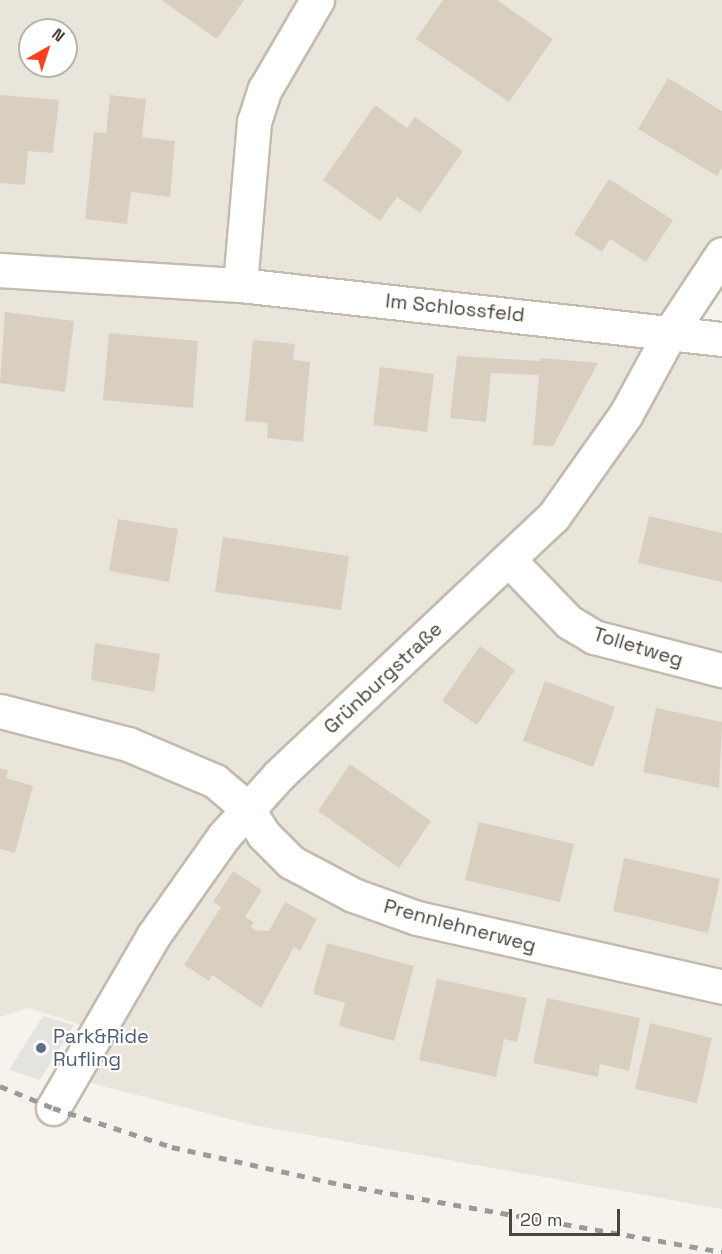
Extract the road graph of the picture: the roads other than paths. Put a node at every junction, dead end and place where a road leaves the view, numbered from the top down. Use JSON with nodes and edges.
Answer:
{"nodes":[{"id":1,"x":317,"y":0,"type":"edge"},
{"id":2,"x":722,"y":254,"type":"edge"},
{"id":3,"x":0,"y":270,"type":"edge"},
{"id":4,"x":240,"y":285,"type":"junction"},
{"id":5,"x":671,"y":331,"type":"junction"},
{"id":6,"x":722,"y":339,"type":"edge"},
{"id":7,"x":510,"y":561,"type":"junction"},
{"id":8,"x":722,"y":670,"type":"edge"},
{"id":9,"x":0,"y":711,"type":"edge"},
{"id":10,"x":247,"y":808,"type":"junction"},
{"id":11,"x":722,"y":987,"type":"edge"},
{"id":12,"x":53,"y":1108,"type":"dead end"}],
"edges":[{"from":1,"to":4,"type":"street"},
{"from":2,"to":5,"type":"street","name":"Grünburgstraße"},
{"from":3,"to":4,"type":"street","name":"Im Schlossfeld"},
{"from":4,"to":5,"type":"street","name":"Im Schlossfeld"},
{"from":5,"to":6,"type":"street","name":"Im Schlossfeld"},
{"from":5,"to":7,"type":"street","name":"Grünburgstraße"},
{"from":7,"to":8,"type":"street","name":"Tolletweg"},
{"from":7,"to":10,"type":"street","name":"Grünburgstraße"},
{"from":9,"to":10,"type":"street","name":"Prennlehnerweg"},
{"from":10,"to":11,"type":"street","name":"Prennlehnerweg"},
{"from":10,"to":12,"type":"street","name":"Grünburgstraße"}]}
